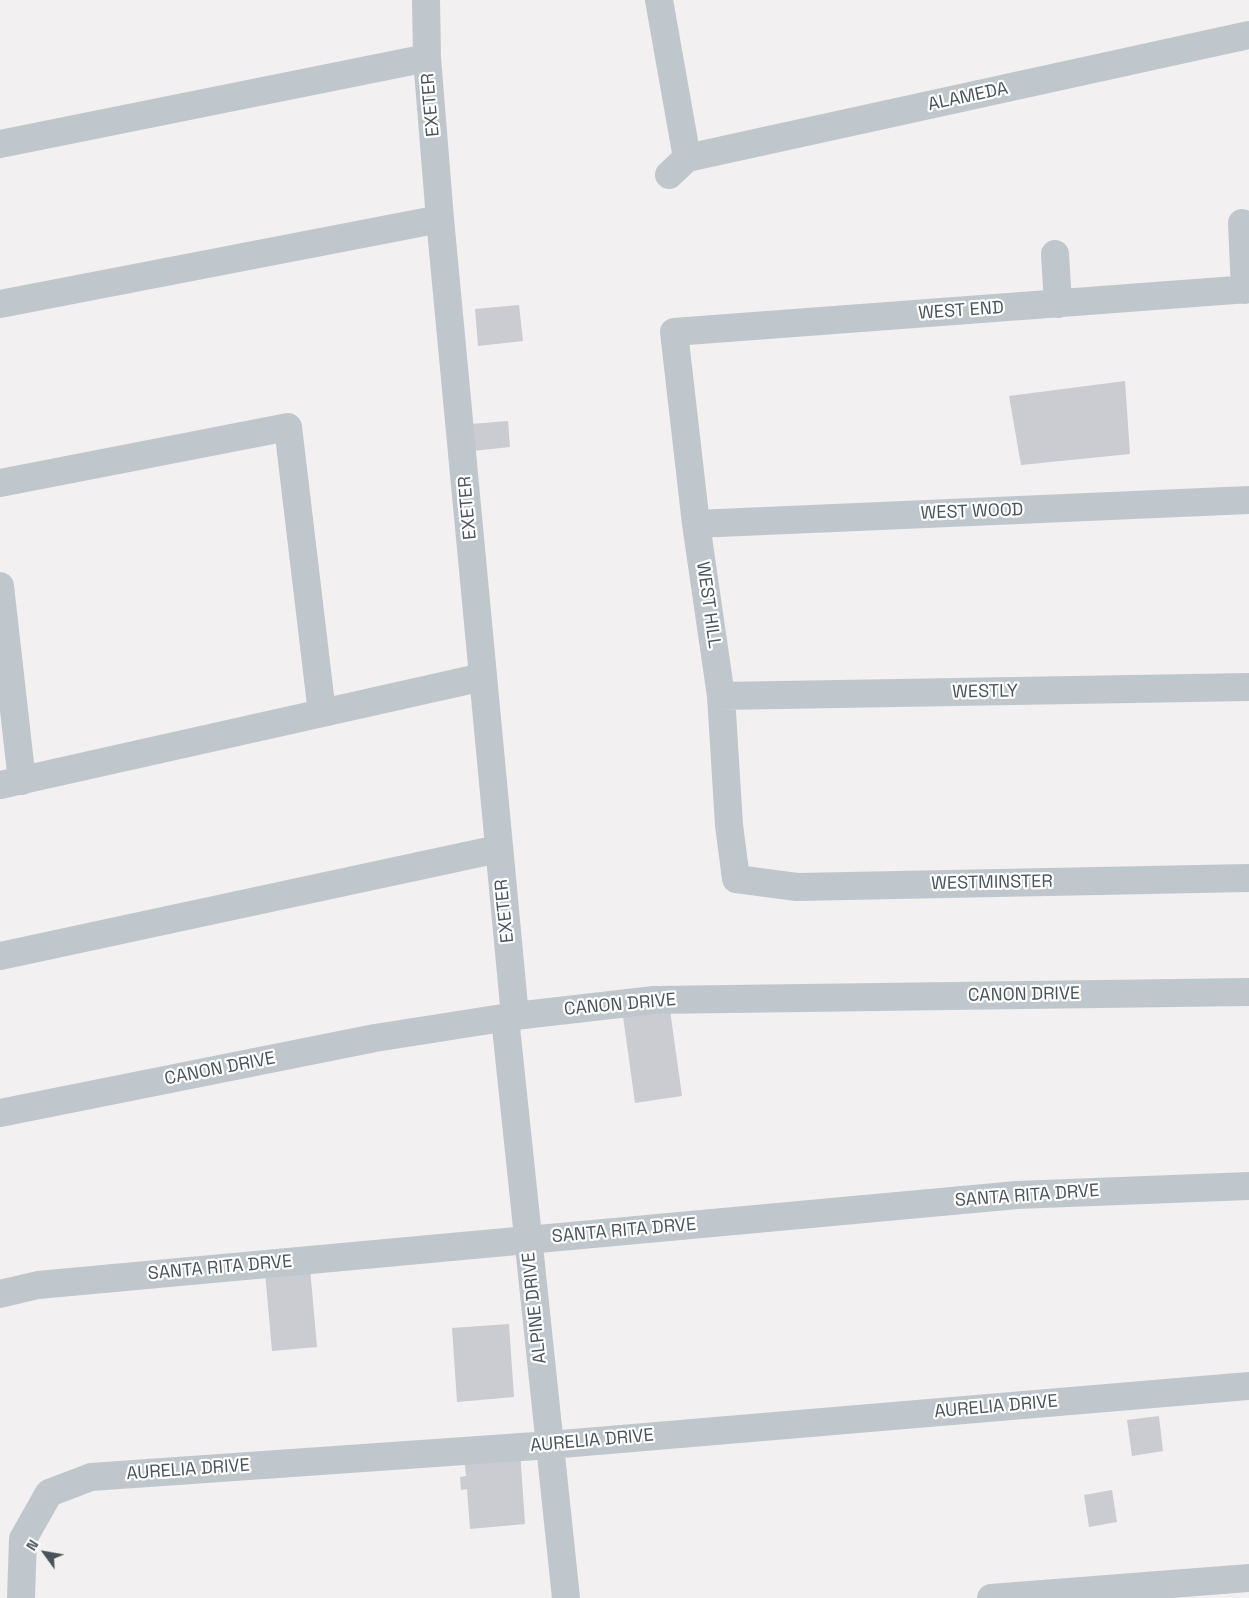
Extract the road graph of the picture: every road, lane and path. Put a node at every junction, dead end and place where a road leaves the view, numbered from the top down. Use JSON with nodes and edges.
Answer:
{"nodes":[{"id":1,"x":426,"y":0,"type":"edge"},
{"id":2,"x":659,"y":0,"type":"edge"},
{"id":3,"x":1249,"y":35,"type":"edge"},
{"id":4,"x":427,"y":58,"type":"junction"},
{"id":5,"x":0,"y":144,"type":"edge"},
{"id":6,"x":440,"y":219,"type":"junction"},
{"id":7,"x":1242,"y":223,"type":"dead end"},
{"id":8,"x":1055,"y":254,"type":"dead end"},
{"id":9,"x":1247,"y":290,"type":"edge"},
{"id":10,"x":0,"y":304,"type":"edge"},
{"id":11,"x":1058,"y":304,"type":"junction"},
{"id":12,"x":674,"y":332,"type":"joint"},
{"id":13,"x":0,"y":483,"type":"edge"},
{"id":14,"x":1249,"y":500,"type":"edge"},
{"id":15,"x":696,"y":524,"type":"junction"},
{"id":16,"x":0,"y":586,"type":"edge"},
{"id":17,"x":483,"y":677,"type":"junction"},
{"id":18,"x":1249,"y":688,"type":"edge"},
{"id":19,"x":720,"y":696,"type":"junction"},
{"id":20,"x":322,"y":713,"type":"junction"},
{"id":21,"x":11,"y":783,"type":"edge"},
{"id":22,"x":498,"y":849,"type":"junction"},
{"id":23,"x":1249,"y":878,"type":"edge"},
{"id":24,"x":736,"y":879,"type":"joint"},
{"id":25,"x":0,"y":956,"type":"edge"},
{"id":26,"x":1249,"y":992,"type":"edge"},
{"id":27,"x":510,"y":1017,"type":"junction"},
{"id":28,"x":0,"y":1113,"type":"edge"},
{"id":29,"x":1249,"y":1186,"type":"edge"},
{"id":30,"x":528,"y":1239,"type":"junction"},
{"id":31,"x":0,"y":1294,"type":"edge"},
{"id":32,"x":1249,"y":1386,"type":"edge"},
{"id":33,"x":550,"y":1445,"type":"junction"},
{"id":34,"x":1249,"y":1578,"type":"edge"},
{"id":35,"x":21,"y":1598,"type":"edge"},
{"id":36,"x":566,"y":1598,"type":"edge"},
{"id":37,"x":991,"y":1598,"type":"edge"}],
"edges":[{"from":1,"to":4,"type":"street","name":"EXETER"},
{"from":2,"to":3,"type":"street","name":"ALAMEDA"},
{"from":4,"to":5,"type":"street"},
{"from":4,"to":6,"type":"street","name":"EXETER"},
{"from":6,"to":10,"type":"street"},
{"from":6,"to":17,"type":"street","name":"EXETER"},
{"from":7,"to":9,"type":"street"},
{"from":8,"to":11,"type":"street"},
{"from":9,"to":11,"type":"street","name":"WEST END"},
{"from":11,"to":12,"type":"street","name":"WEST END"},
{"from":12,"to":15,"type":"street","name":"WEST HILL"},
{"from":13,"to":20,"type":"street"},
{"from":14,"to":15,"type":"street","name":"WEST WOOD"},
{"from":15,"to":19,"type":"street","name":"WEST HILL"},
{"from":16,"to":21,"type":"street"},
{"from":17,"to":20,"type":"street"},
{"from":17,"to":22,"type":"street","name":"EXETER"},
{"from":18,"to":19,"type":"street","name":"WESTLY"},
{"from":19,"to":24,"type":"street","name":"WEST HILL"},
{"from":20,"to":21,"type":"street"},
{"from":22,"to":25,"type":"street"},
{"from":22,"to":27,"type":"street","name":"EXETER"},
{"from":23,"to":24,"type":"street","name":"WESTMINSTER"},
{"from":26,"to":27,"type":"street","name":"CANON DRIVE"},
{"from":27,"to":28,"type":"street","name":"CANON DRIVE"},
{"from":27,"to":30,"type":"street","name":"ALPINE DRIVE"},
{"from":29,"to":30,"type":"street","name":"SANTA RITA DRVE"},
{"from":30,"to":31,"type":"street","name":"SANTA RITA DRVE"},
{"from":30,"to":33,"type":"street","name":"ALPINE DRIVE"},
{"from":32,"to":33,"type":"street","name":"AURELIA DRIVE"},
{"from":33,"to":35,"type":"street","name":"AURELIA DRIVE"},
{"from":33,"to":36,"type":"street","name":"ALPINE DRIVE"},
{"from":34,"to":37,"type":"street"}]}
